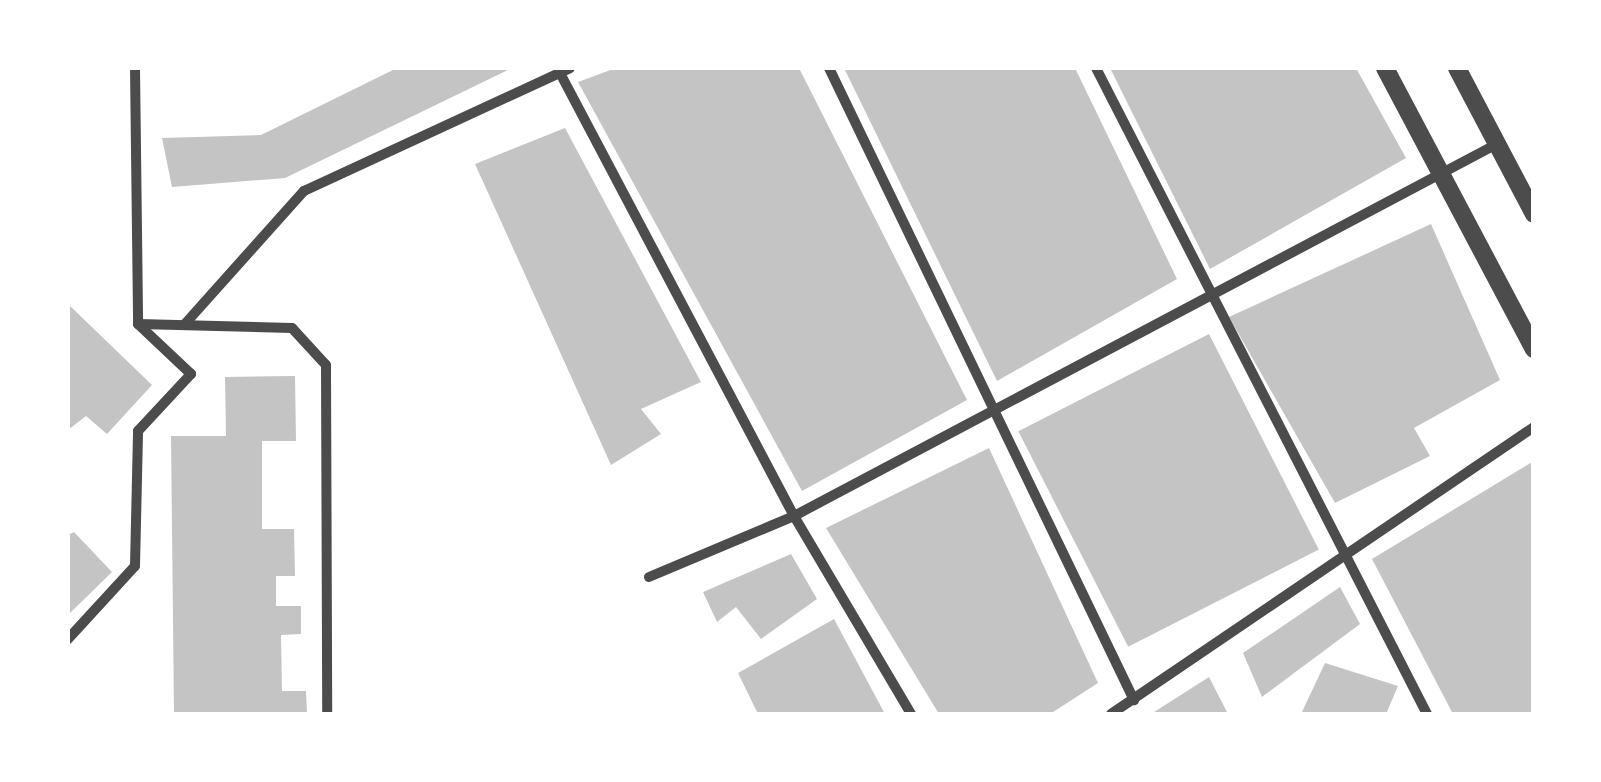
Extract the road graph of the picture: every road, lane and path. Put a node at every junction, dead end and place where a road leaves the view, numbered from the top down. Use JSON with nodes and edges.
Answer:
{"nodes":[{"id":1,"x":134,"y":68,"type":"edge"},
{"id":2,"x":829,"y":68,"type":"edge"},
{"id":3,"x":1096,"y":68,"type":"edge"},
{"id":4,"x":1385,"y":68,"type":"edge"},
{"id":5,"x":1457,"y":68,"type":"edge"},
{"id":6,"x":565,"y":70,"type":"edge"},
{"id":7,"x":1497,"y":144,"type":"junction"},
{"id":8,"x":1440,"y":173,"type":"junction"},
{"id":9,"x":1534,"y":214,"type":"edge"},
{"id":10,"x":1214,"y":297,"type":"junction"},
{"id":11,"x":138,"y":324,"type":"junction"},
{"id":12,"x":184,"y":326,"type":"junction"},
{"id":13,"x":1534,"y":349,"type":"edge"},
{"id":14,"x":996,"y":412,"type":"junction"},
{"id":15,"x":1534,"y":426,"type":"edge"},
{"id":16,"x":794,"y":516,"type":"junction"},
{"id":17,"x":1343,"y":560,"type":"junction"},
{"id":18,"x":649,"y":577,"type":"dead end"},
{"id":19,"x":68,"y":639,"type":"edge"},
{"id":20,"x":1134,"y":700,"type":"junction"},
{"id":21,"x":327,"y":714,"type":"edge"},
{"id":22,"x":910,"y":714,"type":"edge"},
{"id":23,"x":1111,"y":714,"type":"edge"},
{"id":24,"x":1427,"y":714,"type":"edge"}],
"edges":[{"from":1,"to":11,"type":"street"},
{"from":2,"to":14,"type":"street"},
{"from":3,"to":10,"type":"street"},
{"from":4,"to":8,"type":"street"},
{"from":5,"to":7,"type":"street"},
{"from":6,"to":12,"type":"street"},
{"from":6,"to":16,"type":"street"},
{"from":7,"to":8,"type":"street"},
{"from":7,"to":9,"type":"street"},
{"from":8,"to":10,"type":"street"},
{"from":8,"to":13,"type":"street"},
{"from":10,"to":14,"type":"street"},
{"from":10,"to":17,"type":"street"},
{"from":11,"to":12,"type":"street"},
{"from":11,"to":19,"type":"street"},
{"from":12,"to":21,"type":"street"},
{"from":14,"to":16,"type":"street"},
{"from":14,"to":20,"type":"street"},
{"from":15,"to":17,"type":"street"},
{"from":16,"to":18,"type":"street"},
{"from":16,"to":22,"type":"street"},
{"from":17,"to":20,"type":"street"},
{"from":17,"to":24,"type":"street"},
{"from":20,"to":23,"type":"street"}]}
